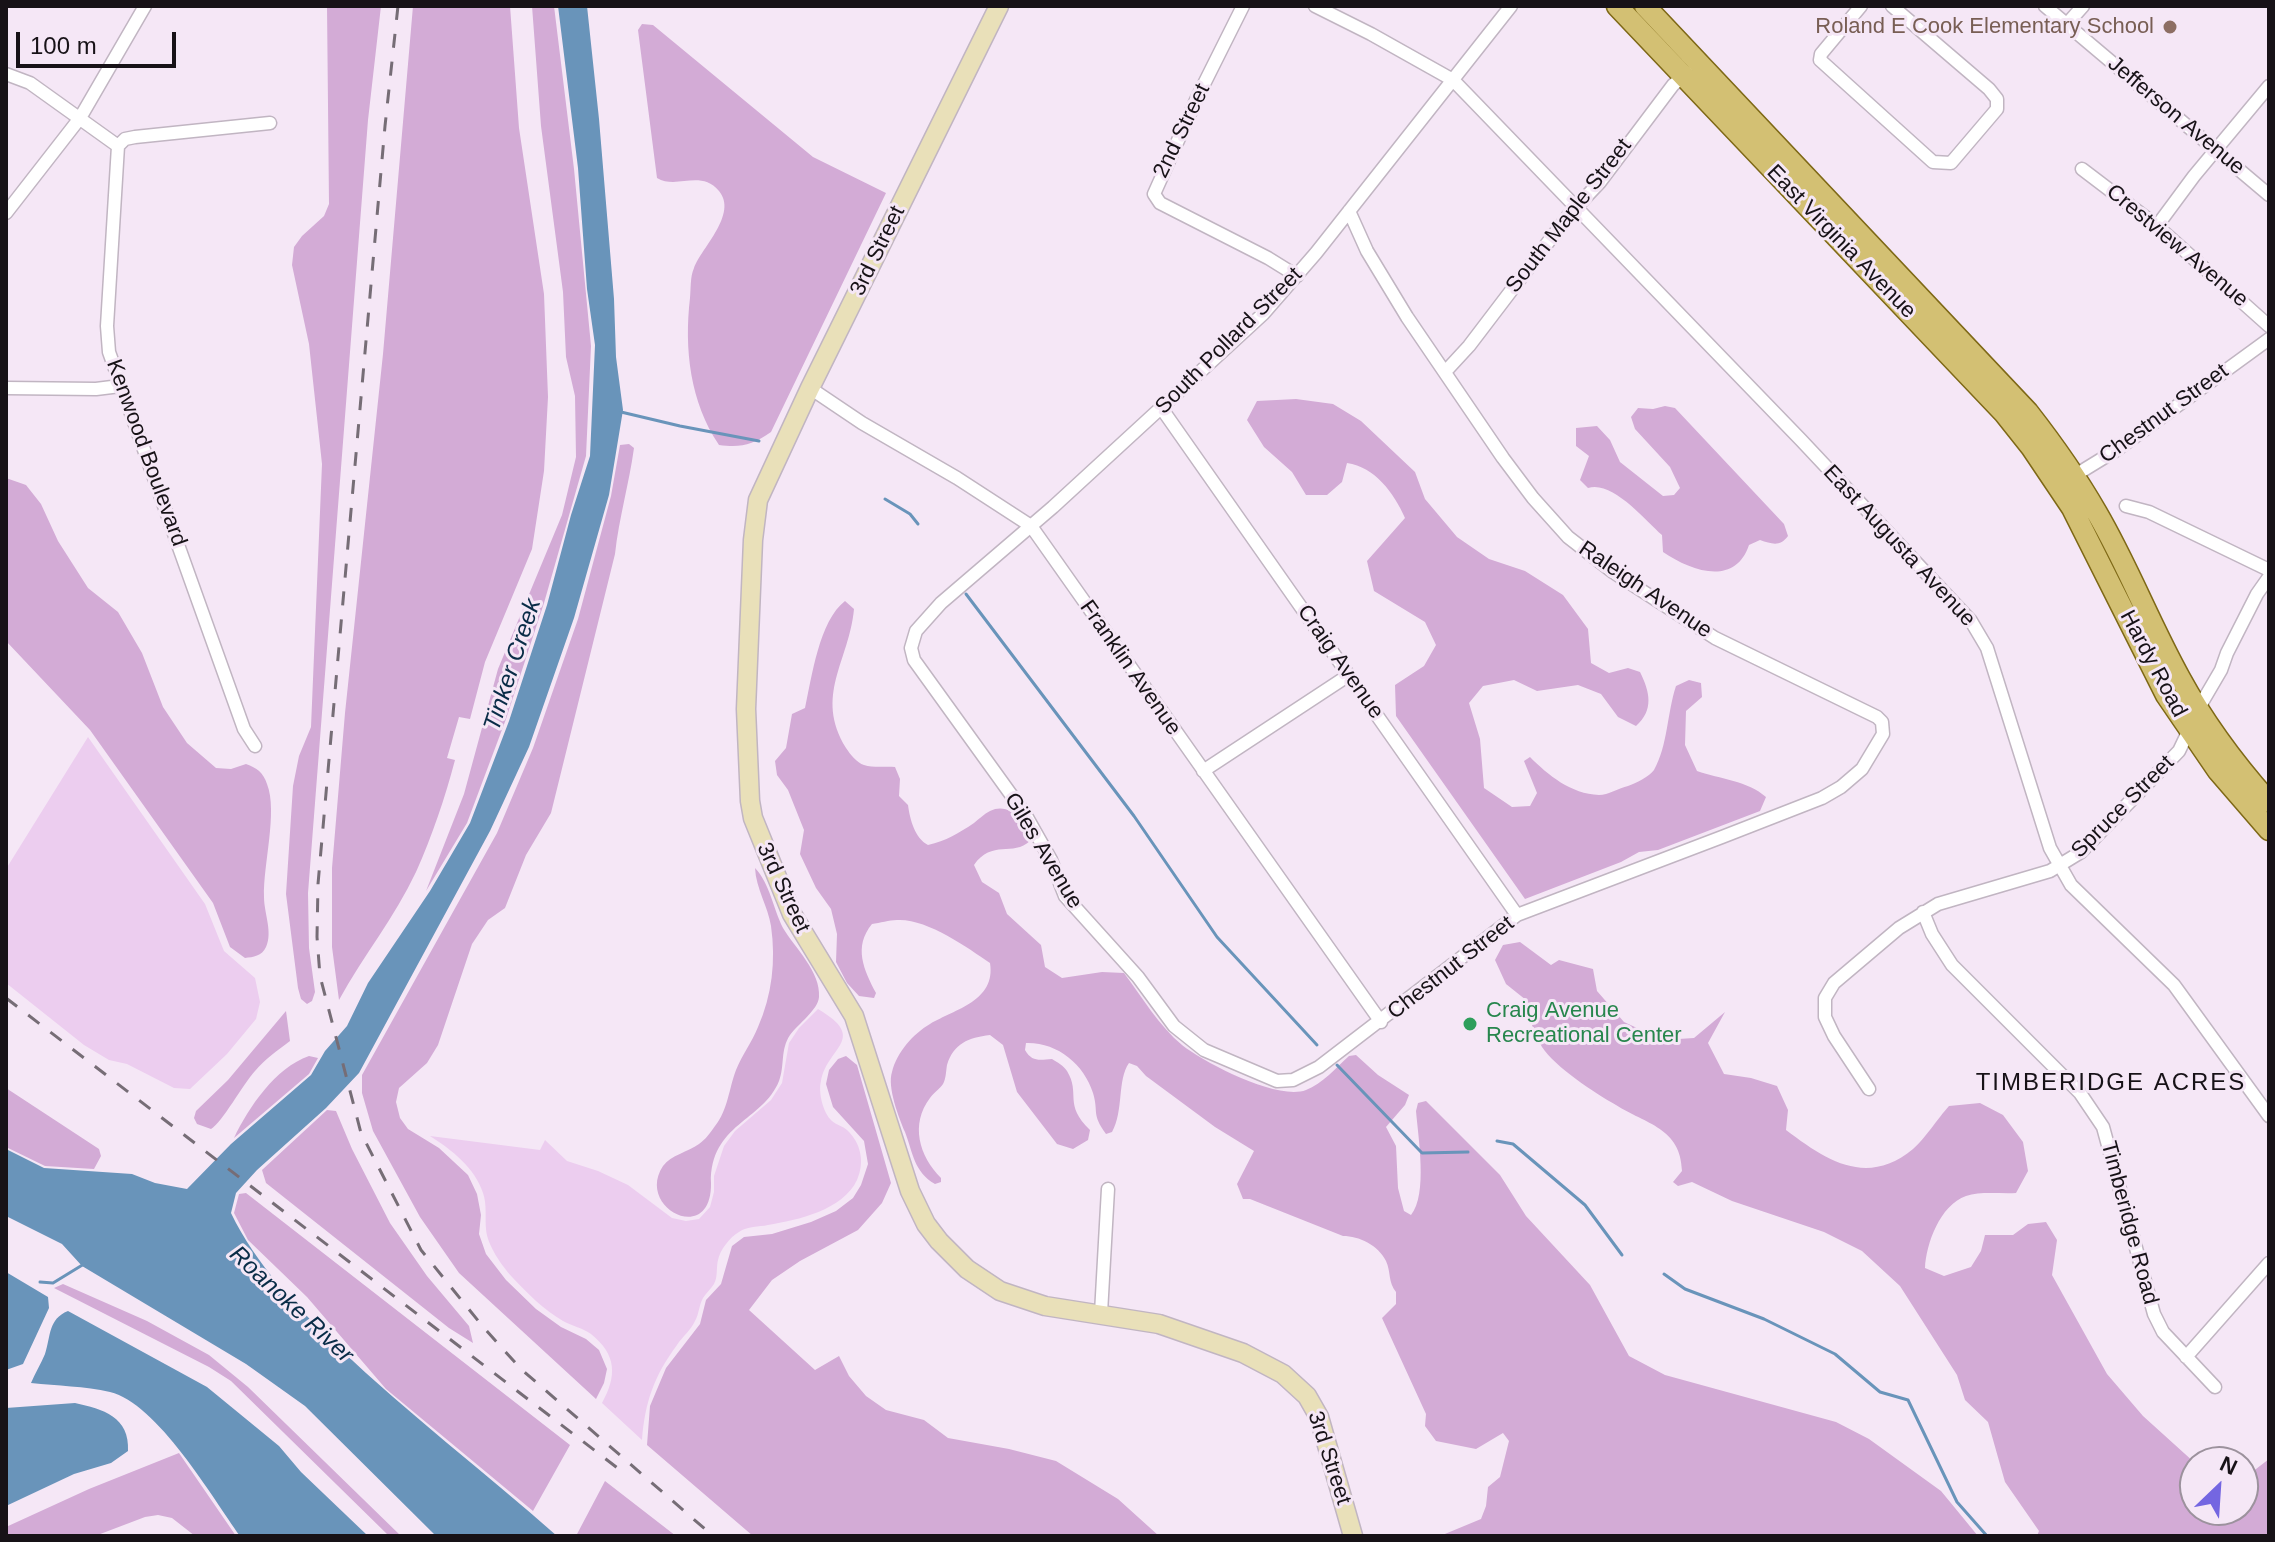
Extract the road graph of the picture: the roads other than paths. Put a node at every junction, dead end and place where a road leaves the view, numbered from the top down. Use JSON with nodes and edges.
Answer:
{"nodes":[{"id":1,"x":145,"y":6,"type":"edge"},
{"id":2,"x":999,"y":6,"type":"edge"},
{"id":3,"x":1243,"y":6,"type":"edge"},
{"id":4,"x":1315,"y":6,"type":"edge"},
{"id":5,"x":1511,"y":6,"type":"edge"},
{"id":6,"x":1617,"y":6,"type":"edge"},
{"id":7,"x":1645,"y":6,"type":"edge"},
{"id":8,"x":1861,"y":6,"type":"edge"},
{"id":9,"x":1892,"y":6,"type":"edge"},
{"id":10,"x":2045,"y":6,"type":"edge"},
{"id":11,"x":2083,"y":6,"type":"edge"},
{"id":12,"x":2067,"y":24,"type":"junction"},
{"id":13,"x":1691,"y":69,"type":"junction"},
{"id":14,"x":6,"y":74,"type":"edge"},
{"id":15,"x":1453,"y":80,"type":"junction"},
{"id":16,"x":2269,"y":86,"type":"edge"},
{"id":17,"x":80,"y":118,"type":"junction"},
{"id":18,"x":270,"y":123,"type":"dead end"},
{"id":19,"x":118,"y":146,"type":"junction"},
{"id":20,"x":2216,"y":149,"type":"junction"},
{"id":21,"x":2082,"y":169,"type":"dead end"},
{"id":22,"x":2269,"y":195,"type":"edge"},
{"id":23,"x":1578,"y":207,"type":"junction"},
{"id":24,"x":1349,"y":211,"type":"junction"},
{"id":25,"x":6,"y":213,"type":"edge"},
{"id":26,"x":2157,"y":226,"type":"junction"},
{"id":27,"x":1297,"y":276,"type":"junction"},
{"id":28,"x":2269,"y":326,"type":"edge"},
{"id":29,"x":2269,"y":339,"type":"edge"},
{"id":30,"x":1445,"y":372,"type":"junction"},
{"id":31,"x":120,"y":386,"type":"junction"},
{"id":32,"x":6,"y":388,"type":"edge"},
{"id":33,"x":810,"y":388,"type":"junction"},
{"id":34,"x":1162,"y":409,"type":"junction"},
{"id":35,"x":2066,"y":481,"type":"junction"},
{"id":36,"x":2126,"y":506,"type":"dead end"},
{"id":37,"x":1031,"y":526,"type":"junction"},
{"id":38,"x":2269,"y":570,"type":"edge"},
{"id":39,"x":2269,"y":577,"type":"edge"},
{"id":40,"x":912,"y":641,"type":"joint"},
{"id":41,"x":1349,"y":675,"type":"junction"},
{"id":42,"x":2198,"y":708,"type":"junction"},
{"id":43,"x":2189,"y":731,"type":"junction"},
{"id":44,"x":1877,"y":745,"type":"joint"},
{"id":45,"x":255,"y":746,"type":"dead end"},
{"id":46,"x":1203,"y":771,"type":"junction"},
{"id":47,"x":2269,"y":802,"type":"edge"},
{"id":48,"x":2269,"y":830,"type":"edge"},
{"id":49,"x":2059,"y":867,"type":"junction"},
{"id":50,"x":1923,"y":912,"type":"junction"},
{"id":51,"x":1517,"y":915,"type":"junction"},
{"id":52,"x":1164,"y":1012,"type":"joint"},
{"id":53,"x":1381,"y":1022,"type":"junction"},
{"id":54,"x":1869,"y":1089,"type":"dead end"},
{"id":55,"x":2269,"y":1116,"type":"edge"},
{"id":56,"x":1108,"y":1189,"type":"dead end"},
{"id":57,"x":2269,"y":1263,"type":"edge"},
{"id":58,"x":1101,"y":1313,"type":"junction"},
{"id":59,"x":2186,"y":1357,"type":"junction"},
{"id":60,"x":2215,"y":1387,"type":"dead end"},
{"id":61,"x":1353,"y":1536,"type":"edge"}],
"edges":[{"from":1,"to":17,"type":"street"},
{"from":2,"to":33,"type":"street","name":"3rd Street"},
{"from":3,"to":27,"type":"street","name":"2nd Street"},
{"from":4,"to":15,"type":"street","name":"East Augusta Avenue"},
{"from":5,"to":15,"type":"street","name":"South Pollard Street"},
{"from":6,"to":13,"type":"main road","name":"East Virginia Avenue"},
{"from":7,"to":13,"type":"main road","name":"East Virginia Avenue"},
{"from":8,"to":9,"type":"street"},
{"from":10,"to":12,"type":"street","name":"Jefferson Avenue"},
{"from":11,"to":12,"type":"street"},
{"from":12,"to":20,"type":"street","name":"Jefferson Avenue"},
{"from":13,"to":23,"type":"street","name":"South Maple Street"},
{"from":13,"to":35,"type":"main road","name":"East Virginia Avenue"},
{"from":14,"to":17,"type":"street"},
{"from":15,"to":23,"type":"street","name":"East Augusta Avenue"},
{"from":15,"to":24,"type":"street","name":"South Pollard Street"},
{"from":16,"to":20,"type":"street"},
{"from":17,"to":19,"type":"street"},
{"from":17,"to":25,"type":"street"},
{"from":18,"to":19,"type":"street"},
{"from":19,"to":31,"type":"street","name":"Kenwood Boulevard"},
{"from":20,"to":22,"type":"street","name":"Jefferson Avenue"},
{"from":20,"to":26,"type":"street"},
{"from":21,"to":26,"type":"street","name":"Crestview Avenue"},
{"from":23,"to":30,"type":"street","name":"South Maple Street"},
{"from":23,"to":49,"type":"street","name":"East Augusta Avenue"},
{"from":24,"to":27,"type":"street","name":"South Pollard Street"},
{"from":24,"to":30,"type":"street","name":"Raleigh Avenue"},
{"from":26,"to":28,"type":"street","name":"Crestview Avenue"},
{"from":27,"to":34,"type":"street","name":"South Pollard Street"},
{"from":29,"to":35,"type":"street","name":"Chestnut Street"},
{"from":30,"to":44,"type":"street","name":"Raleigh Avenue"},
{"from":31,"to":32,"type":"street"},
{"from":31,"to":45,"type":"street","name":"Kenwood Boulevard"},
{"from":33,"to":37,"type":"street","name":"Franklin Avenue"},
{"from":33,"to":58,"type":"street","name":"3rd Street"},
{"from":34,"to":37,"type":"street","name":"South Pollard Street"},
{"from":34,"to":41,"type":"street","name":"Craig Avenue"},
{"from":35,"to":42,"type":"main road","name":"Hardy Road"},
{"from":35,"to":43,"type":"main road","name":"Hardy Road"},
{"from":36,"to":38,"type":"street"},
{"from":37,"to":40,"type":"street","name":"South Pollard Street"},
{"from":37,"to":46,"type":"street","name":"Franklin Avenue"},
{"from":39,"to":42,"type":"street","name":"Spruce Street"},
{"from":40,"to":52,"type":"street","name":"Giles Avenue"},
{"from":41,"to":46,"type":"street"},
{"from":41,"to":51,"type":"street","name":"Craig Avenue"},
{"from":42,"to":43,"type":"street","name":"Spruce Street"},
{"from":42,"to":47,"type":"main road","name":"Hardy Road"},
{"from":43,"to":48,"type":"main road","name":"Hardy Road"},
{"from":43,"to":49,"type":"street","name":"Spruce Street"},
{"from":44,"to":51,"type":"street","name":"Chestnut Street"},
{"from":46,"to":53,"type":"street","name":"Franklin Avenue"},
{"from":49,"to":50,"type":"street","name":"Spruce Street"},
{"from":49,"to":55,"type":"street","name":"East Augusta Avenue"},
{"from":50,"to":54,"type":"street","name":"Spruce Street"},
{"from":50,"to":59,"type":"street","name":"Timberidge Road"},
{"from":51,"to":53,"type":"street","name":"Chestnut Street"},
{"from":52,"to":53,"type":"street","name":"Chestnut Street"},
{"from":56,"to":58,"type":"street"},
{"from":57,"to":59,"type":"street"},
{"from":58,"to":61,"type":"street","name":"3rd Street"},
{"from":59,"to":60,"type":"street","name":"Timberidge Road"}]}
